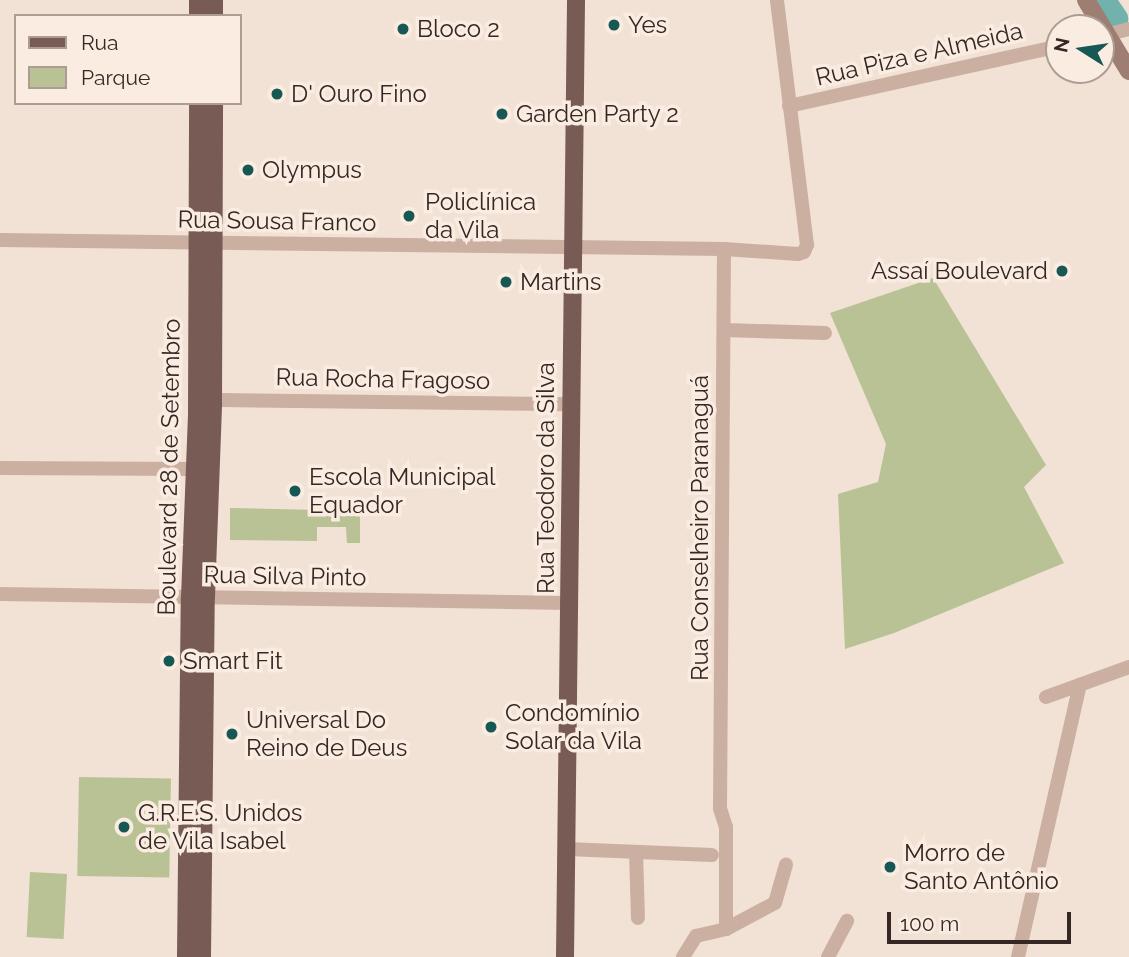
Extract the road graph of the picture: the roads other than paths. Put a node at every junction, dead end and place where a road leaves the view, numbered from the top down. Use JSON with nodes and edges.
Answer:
{"nodes":[{"id":1,"x":576,"y":0,"type":"edge"},
{"id":2,"x":777,"y":0,"type":"edge"},
{"id":3,"x":1045,"y":49,"type":"edge"},
{"id":4,"x":1115,"y":50,"type":"edge"},
{"id":5,"x":1129,"y":71,"type":"edge"},
{"id":6,"x":198,"y":105,"type":"edge"},
{"id":7,"x":214,"y":105,"type":"edge"},
{"id":8,"x":789,"y":106,"type":"junction"},
{"id":9,"x":0,"y":240,"type":"edge"},
{"id":10,"x":206,"y":242,"type":"junction"},
{"id":11,"x":572,"y":249,"type":"junction"},
{"id":12,"x":724,"y":250,"type":"junction"},
{"id":13,"x":724,"y":330,"type":"junction"},
{"id":14,"x":825,"y":333,"type":"dead end"},
{"id":15,"x":213,"y":403,"type":"junction"},
{"id":16,"x":572,"y":404,"type":"junction"},
{"id":17,"x":197,"y":412,"type":"junction"},
{"id":18,"x":0,"y":468,"type":"edge"},
{"id":19,"x":196,"y":469,"type":"junction"},
{"id":20,"x":0,"y":594,"type":"edge"},
{"id":21,"x":198,"y":597,"type":"junction"},
{"id":22,"x":570,"y":604,"type":"junction"},
{"id":23,"x":1129,"y":667,"type":"edge"},
{"id":24,"x":1080,"y":684,"type":"junction"},
{"id":25,"x":1046,"y":698,"type":"dead end"},
{"id":26,"x":567,"y":849,"type":"junction"},
{"id":27,"x":636,"y":852,"type":"junction"},
{"id":28,"x":712,"y":855,"type":"dead end"},
{"id":29,"x":786,"y":865,"type":"dead end"},
{"id":30,"x":638,"y":918,"type":"dead end"},
{"id":31,"x":847,"y":921,"type":"dead end"},
{"id":32,"x":726,"y":929,"type":"junction"},
{"id":33,"x":186,"y":957,"type":"edge"},
{"id":34,"x":202,"y":957,"type":"edge"},
{"id":35,"x":565,"y":957,"type":"edge"},
{"id":36,"x":683,"y":957,"type":"edge"},
{"id":37,"x":828,"y":957,"type":"edge"},
{"id":38,"x":1018,"y":957,"type":"edge"}],
"edges":[{"from":1,"to":11,"type":"main road","name":"Rua Teodoro da Silva"},
{"from":2,"to":8,"type":"street"},
{"from":3,"to":8,"type":"street","name":"Rua Piza e Almeida"},
{"from":4,"to":5,"type":"main road"},
{"from":6,"to":10,"type":"main road","name":"Boulevard 28 de Setembro"},
{"from":7,"to":10,"type":"main road","name":"Boulevard 28 de Setembro"},
{"from":8,"to":12,"type":"street","name":"Rua Sousa Franco"},
{"from":9,"to":10,"type":"street","name":"Rua Sousa Franco"},
{"from":10,"to":11,"type":"street","name":"Rua Sousa Franco"},
{"from":10,"to":15,"type":"main road","name":"Boulevard 28 de Setembro"},
{"from":10,"to":17,"type":"main road","name":"Boulevard 28 de Setembro"},
{"from":11,"to":12,"type":"street","name":"Rua Sousa Franco"},
{"from":11,"to":16,"type":"main road","name":"Rua Teodoro da Silva"},
{"from":12,"to":13,"type":"street","name":"Rua Conselheiro Paranaguá"},
{"from":13,"to":14,"type":"street"},
{"from":13,"to":32,"type":"street","name":"Rua Conselheiro Paranaguá"},
{"from":15,"to":16,"type":"street","name":"Rua Rocha Fragoso"},
{"from":15,"to":17,"type":"street","name":"Rua Rocha Fragoso"},
{"from":15,"to":21,"type":"main road","name":"Boulevard 28 de Setembro"},
{"from":16,"to":22,"type":"main road","name":"Rua Teodoro da Silva"},
{"from":17,"to":19,"type":"main road","name":"Boulevard 28 de Setembro"},
{"from":18,"to":19,"type":"street"},
{"from":19,"to":21,"type":"main road","name":"Boulevard 28 de Setembro"},
{"from":20,"to":21,"type":"street","name":"Rua Silva Pinto"},
{"from":21,"to":22,"type":"street","name":"Rua Silva Pinto"},
{"from":21,"to":33,"type":"main road","name":"Boulevard 28 de Setembro"},
{"from":21,"to":34,"type":"main road","name":"Boulevard 28 de Setembro"},
{"from":22,"to":26,"type":"main road","name":"Rua Teodoro da Silva"},
{"from":23,"to":24,"type":"street"},
{"from":24,"to":25,"type":"street"},
{"from":24,"to":38,"type":"street"},
{"from":26,"to":27,"type":"street"},
{"from":26,"to":35,"type":"main road","name":"Rua Teodoro da Silva"},
{"from":27,"to":28,"type":"street"},
{"from":27,"to":30,"type":"street"},
{"from":29,"to":32,"type":"street"},
{"from":31,"to":37,"type":"street"},
{"from":32,"to":36,"type":"street"}]}
